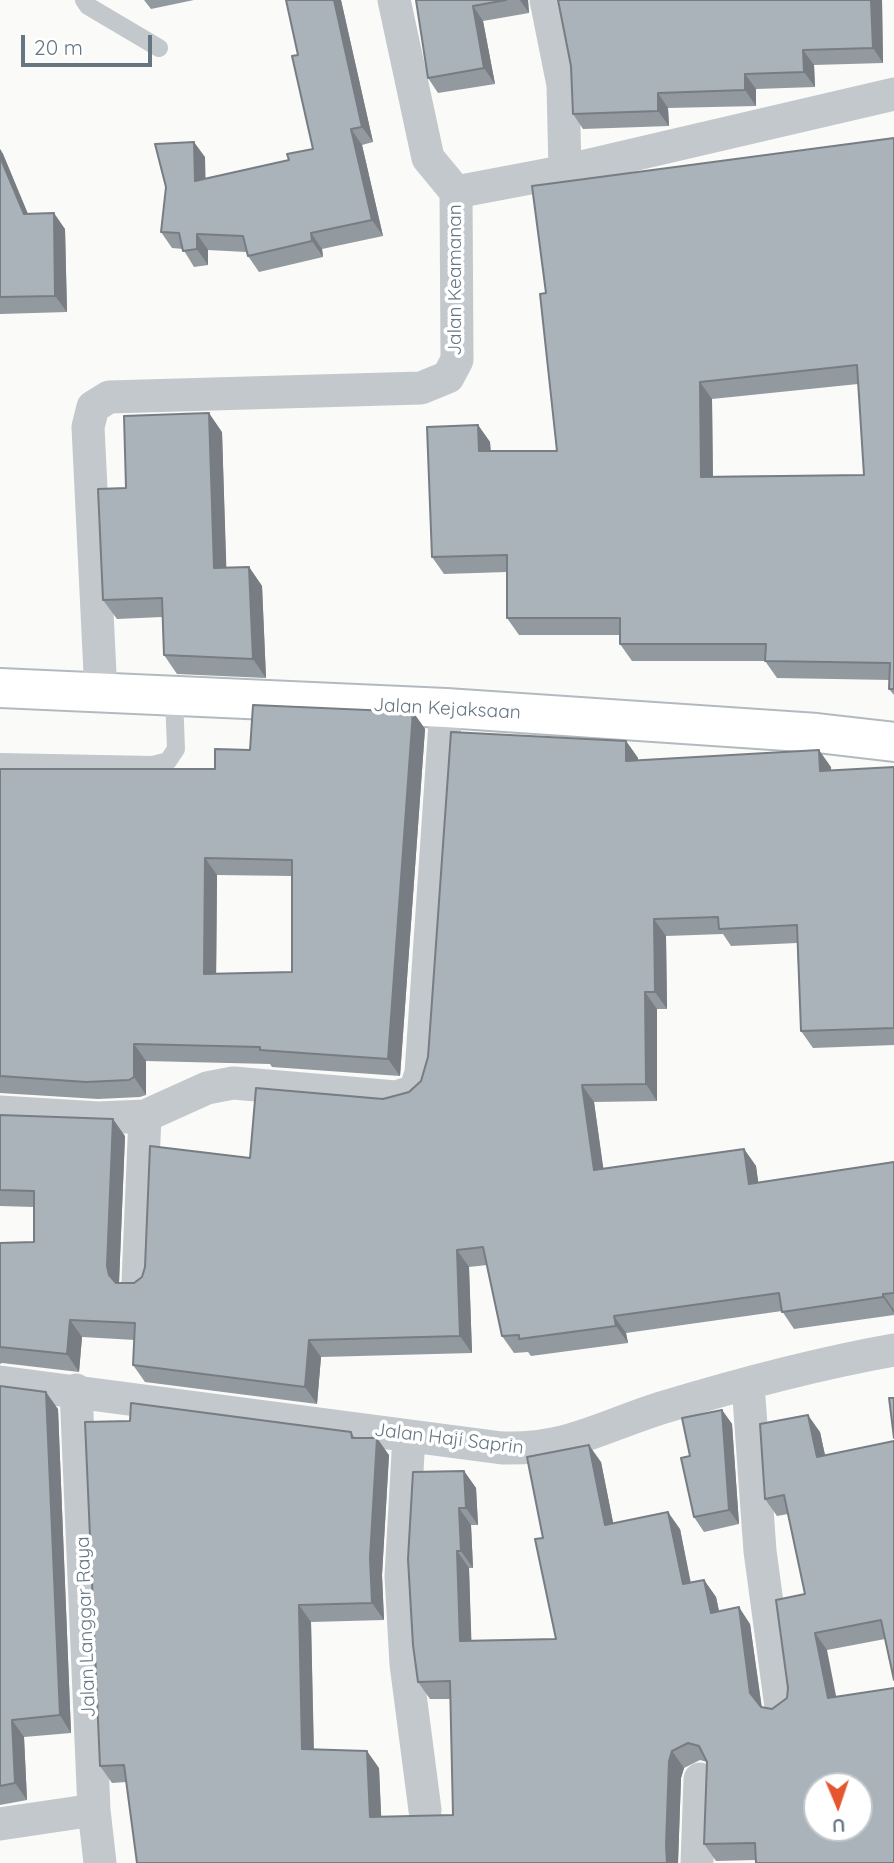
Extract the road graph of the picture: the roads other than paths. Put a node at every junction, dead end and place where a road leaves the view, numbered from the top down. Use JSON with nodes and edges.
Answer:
{"nodes":[{"id":1,"x":84,"y":0,"type":"edge"},
{"id":2,"x":394,"y":0,"type":"edge"},
{"id":3,"x":546,"y":0,"type":"edge"},
{"id":4,"x":159,"y":48,"type":"dead end"},
{"id":5,"x":894,"y":94,"type":"edge"},
{"id":6,"x":565,"y":171,"type":"junction"},
{"id":7,"x":456,"y":192,"type":"junction"},
{"id":8,"x":0,"y":688,"type":"edge"},
{"id":9,"x":101,"y":694,"type":"junction"},
{"id":10,"x":174,"y":696,"type":"junction"},
{"id":11,"x":446,"y":708,"type":"junction"},
{"id":12,"x":894,"y":742,"type":"edge"},
{"id":13,"x":0,"y":762,"type":"edge"},
{"id":14,"x":0,"y":1112,"type":"edge"},
{"id":15,"x":145,"y":1116,"type":"junction"},
{"id":16,"x":138,"y":1283,"type":"edge"},
{"id":17,"x":894,"y":1350,"type":"edge"},
{"id":18,"x":0,"y":1382,"type":"edge"},
{"id":19,"x":748,"y":1384,"type":"junction"},
{"id":20,"x":76,"y":1390,"type":"junction"},
{"id":21,"x":409,"y":1436,"type":"junction"},
{"id":22,"x":781,"y":1707,"type":"edge"},
{"id":23,"x":700,"y":1779,"type":"dead end"},
{"id":24,"x":94,"y":1810,"type":"junction"},
{"id":25,"x":425,"y":1810,"type":"dead end"},
{"id":26,"x":0,"y":1824,"type":"edge"},
{"id":27,"x":100,"y":1863,"type":"edge"},
{"id":28,"x":697,"y":1863,"type":"edge"}],
"edges":[{"from":1,"to":4,"type":"lane"},
{"from":2,"to":7,"type":"street"},
{"from":3,"to":6,"type":"street"},
{"from":5,"to":6,"type":"street","name":"Jalan Keamanan"},
{"from":6,"to":7,"type":"street","name":"Jalan Keamanan"},
{"from":7,"to":9,"type":"street","name":"Jalan Keamanan"},
{"from":8,"to":9,"type":"street","name":"Jalan Kejaksaan"},
{"from":9,"to":10,"type":"street","name":"Jalan Kejaksaan"},
{"from":10,"to":11,"type":"street","name":"Jalan Kejaksaan"},
{"from":10,"to":13,"type":"lane"},
{"from":11,"to":12,"type":"street","name":"Jalan Kejaksaan"},
{"from":11,"to":15,"type":"street"},
{"from":14,"to":15,"type":"street"},
{"from":15,"to":16,"type":"street"},
{"from":17,"to":19,"type":"street","name":"Jalan Haji Saprin"},
{"from":18,"to":20,"type":"street","name":"Jalan Haji Saprin"},
{"from":19,"to":21,"type":"street","name":"Jalan Haji Saprin"},
{"from":19,"to":22,"type":"street"},
{"from":20,"to":21,"type":"street","name":"Jalan Haji Saprin"},
{"from":20,"to":24,"type":"street","name":"Jalan Langgar Raya"},
{"from":21,"to":25,"type":"street"},
{"from":23,"to":28,"type":"street"},
{"from":24,"to":26,"type":"street"},
{"from":24,"to":27,"type":"street","name":"Jalan Langgar Raya"}]}
